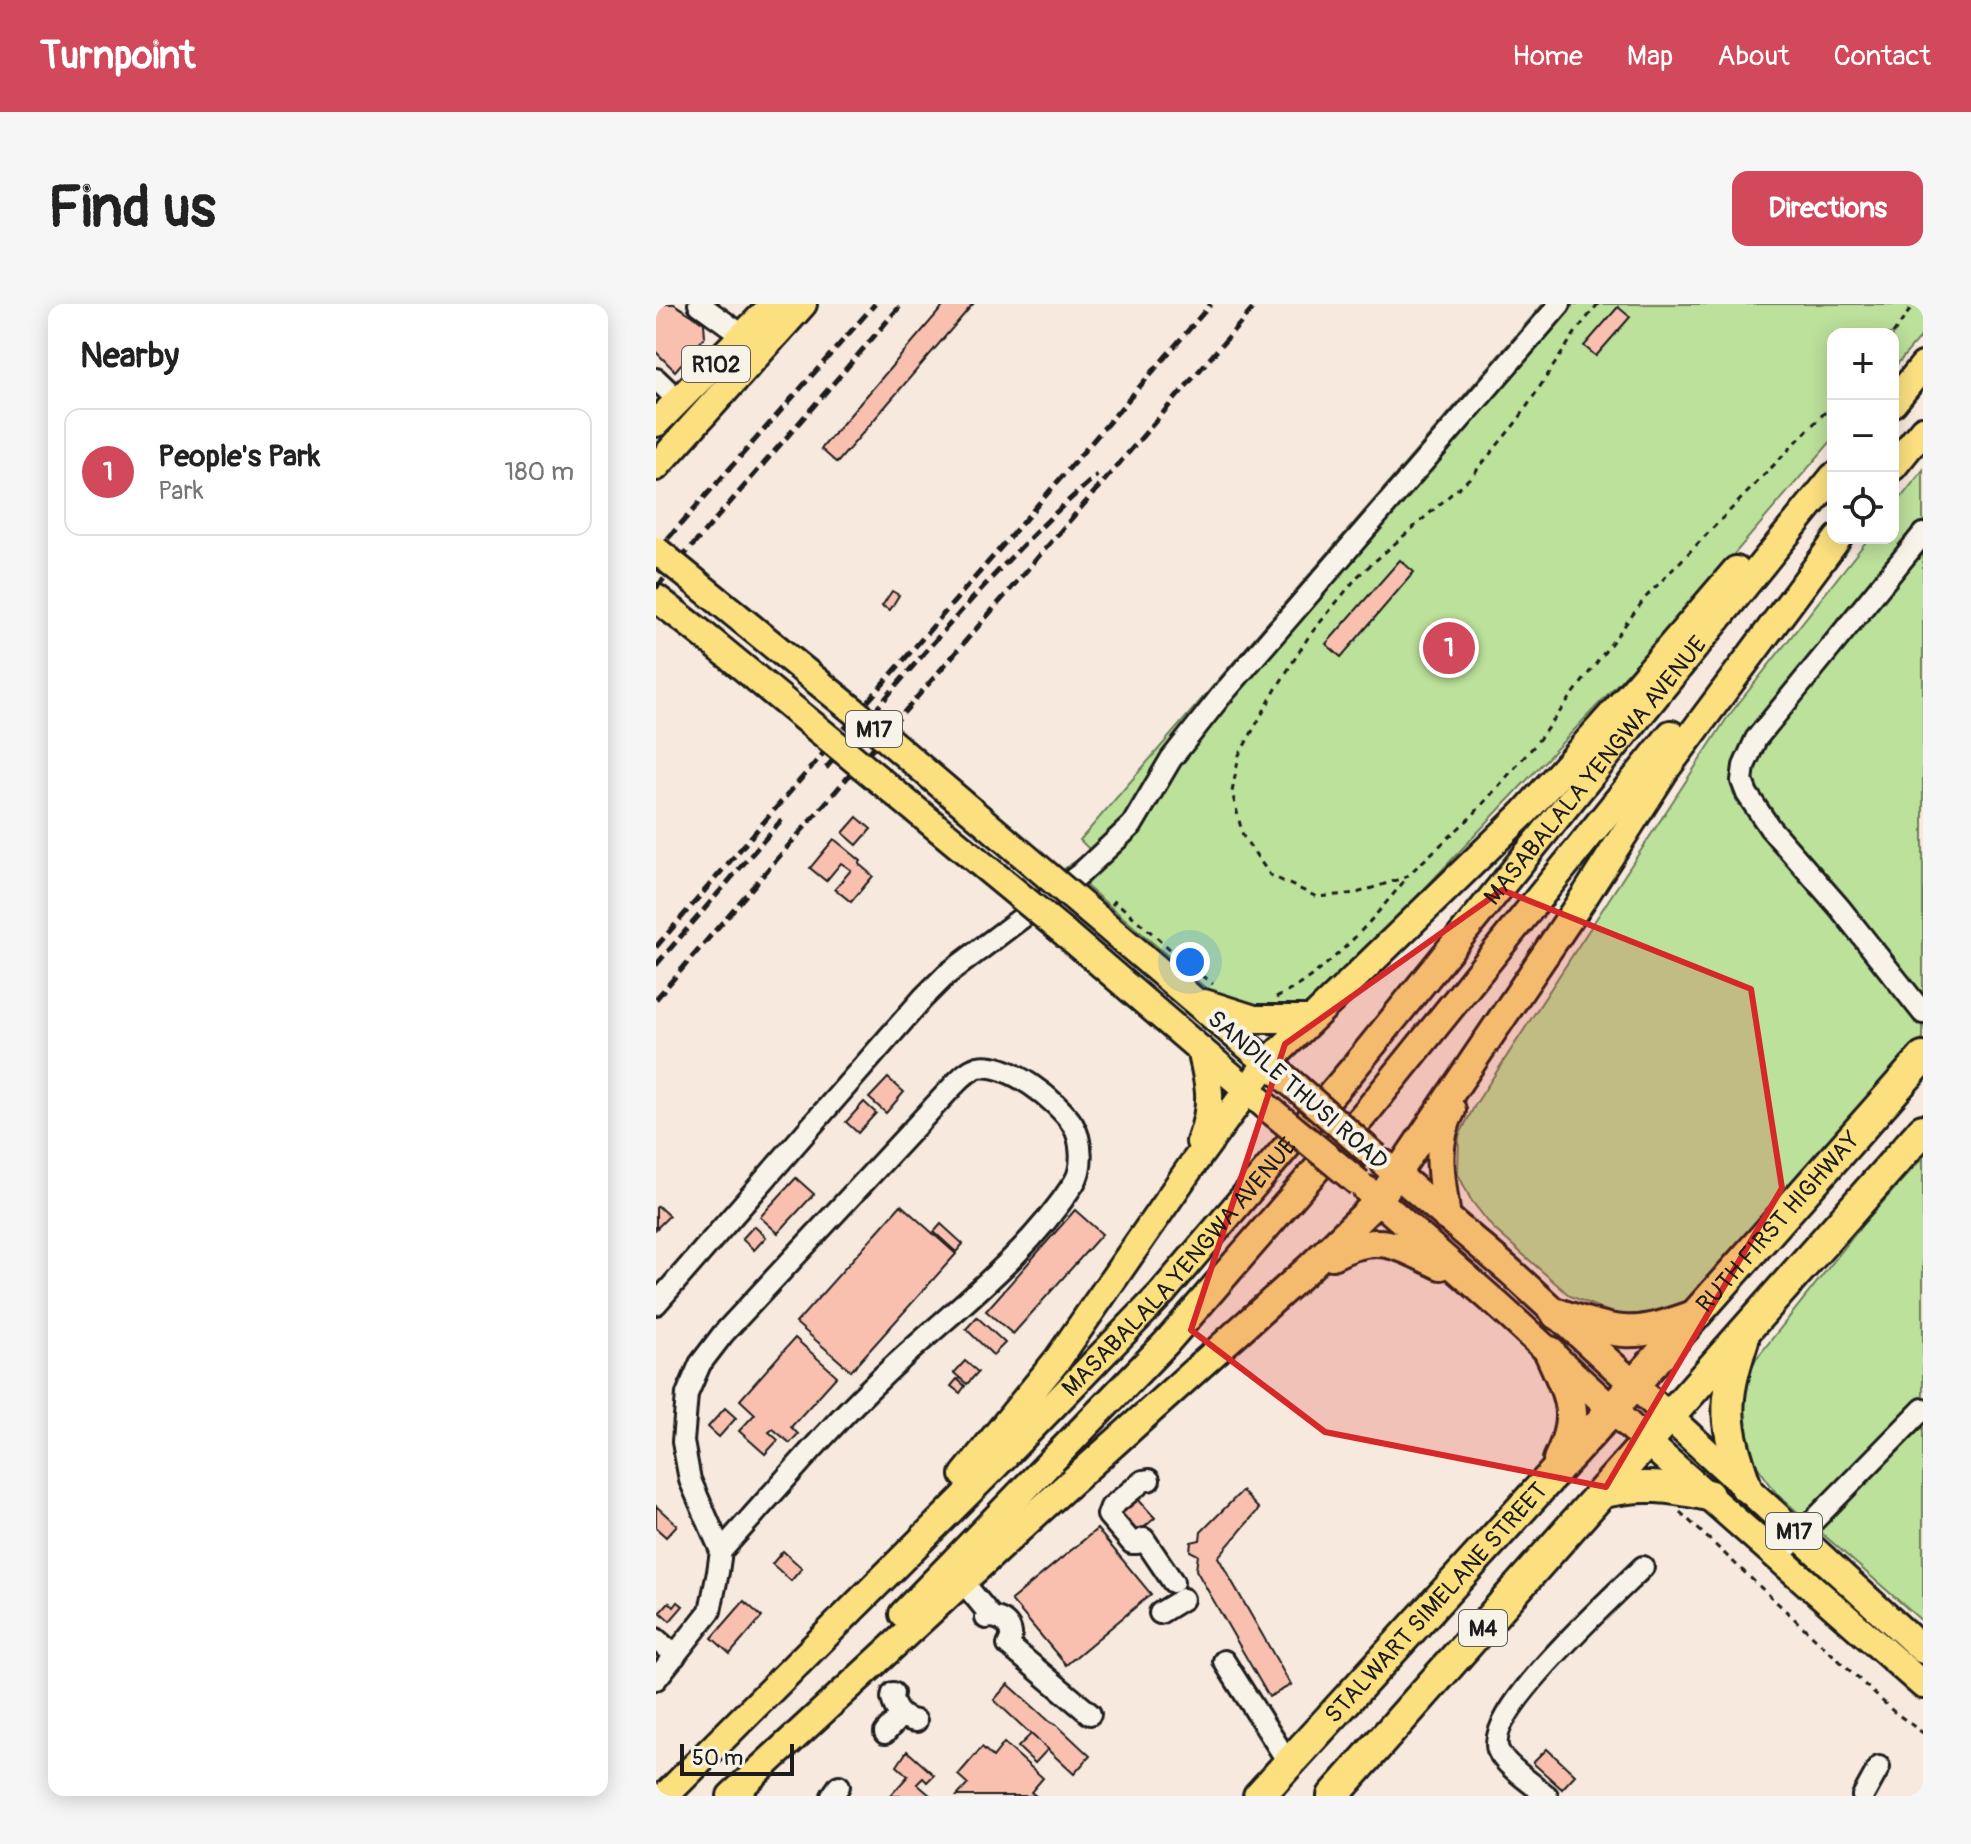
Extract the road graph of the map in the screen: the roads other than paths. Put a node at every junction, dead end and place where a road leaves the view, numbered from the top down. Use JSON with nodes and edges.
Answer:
{"nodes":[{"id":1,"x":699,"y":304,"type":"edge"},
{"id":2,"x":774,"y":304,"type":"edge"},
{"id":3,"x":803,"y":304,"type":"edge"},
{"id":4,"x":1560,"y":304,"type":"edge"},
{"id":5,"x":753,"y":343,"type":"junction"},
{"id":6,"x":1923,"y":366,"type":"edge"},
{"id":7,"x":656,"y":379,"type":"edge"},
{"id":8,"x":1899,"y":395,"type":"edge"},
{"id":9,"x":678,"y":400,"type":"junction"},
{"id":10,"x":656,"y":423,"type":"edge"},
{"id":11,"x":1923,"y":430,"type":"edge"},
{"id":12,"x":1899,"y":460,"type":"edge"},
{"id":13,"x":656,"y":467,"type":"edge"},
{"id":14,"x":1827,"y":472,"type":"edge"},
{"id":15,"x":1827,"y":484,"type":"edge"},
{"id":16,"x":1923,"y":534,"type":"edge"},
{"id":17,"x":1831,"y":544,"type":"edge"},
{"id":18,"x":1832,"y":544,"type":"edge"},
{"id":19,"x":656,"y":550,"type":"edge"},
{"id":20,"x":656,"y":598,"type":"edge"},
{"id":21,"x":1193,"y":1000,"type":"junction"},
{"id":22,"x":1919,"y":1009,"type":"edge"},
{"id":23,"x":1310,"y":1019,"type":"junction"},
{"id":24,"x":1495,"y":1029,"type":"junction"},
{"id":25,"x":1201,"y":1050,"type":"junction"},
{"id":26,"x":1923,"y":1058,"type":"edge"},
{"id":27,"x":1267,"y":1063,"type":"junction"},
{"id":28,"x":1247,"y":1089,"type":"junction"},
{"id":29,"x":1923,"y":1130,"type":"edge"},
{"id":30,"x":1190,"y":1168,"type":"junction"},
{"id":31,"x":1397,"y":1175,"type":"junction"},
{"id":32,"x":1369,"y":1192,"type":"junction"},
{"id":33,"x":1447,"y":1218,"type":"junction"},
{"id":34,"x":1310,"y":1267,"type":"junction"},
{"id":35,"x":1466,"y":1277,"type":"junction"},
{"id":36,"x":656,"y":1304,"type":"edge"},
{"id":37,"x":1557,"y":1314,"type":"junction"},
{"id":38,"x":1696,"y":1315,"type":"junction"},
{"id":39,"x":1748,"y":1326,"type":"junction"},
{"id":40,"x":1550,"y":1352,"type":"junction"},
{"id":41,"x":1634,"y":1385,"type":"junction"},
{"id":42,"x":1923,"y":1409,"type":"edge"},
{"id":43,"x":1612,"y":1410,"type":"junction"},
{"id":44,"x":1670,"y":1418,"type":"junction"},
{"id":45,"x":1648,"y":1443,"type":"junction"},
{"id":46,"x":1551,"y":1476,"type":"junction"},
{"id":47,"x":1149,"y":1480,"type":"dead end"},
{"id":48,"x":1746,"y":1487,"type":"junction"},
{"id":49,"x":1604,"y":1492,"type":"junction"},
{"id":50,"x":1708,"y":1495,"type":"junction"},
{"id":51,"x":1799,"y":1536,"type":"junction"},
{"id":52,"x":721,"y":1551,"type":"junction"},
{"id":53,"x":1778,"y":1557,"type":"junction"},
{"id":54,"x":1643,"y":1567,"type":"dead end"},
{"id":55,"x":963,"y":1582,"type":"junction"},
{"id":56,"x":1160,"y":1613,"type":"dead end"},
{"id":57,"x":656,"y":1639,"type":"edge"},
{"id":58,"x":1921,"y":1648,"type":"edge"},
{"id":59,"x":675,"y":1656,"type":"junction"},
{"id":60,"x":1224,"y":1661,"type":"dead end"},
{"id":61,"x":656,"y":1679,"type":"edge"},
{"id":62,"x":1916,"y":1679,"type":"edge"},
{"id":63,"x":893,"y":1693,"type":"dead end"},
{"id":64,"x":1923,"y":1704,"type":"edge"},
{"id":65,"x":1090,"y":1714,"type":"dead end"},
{"id":66,"x":885,"y":1733,"type":"dead end"},
{"id":67,"x":1288,"y":1762,"type":"junction"},
{"id":68,"x":1879,"y":1767,"type":"dead end"},
{"id":69,"x":670,"y":1791,"type":"edge"},
{"id":70,"x":723,"y":1796,"type":"edge"},
{"id":71,"x":731,"y":1796,"type":"edge"},
{"id":72,"x":1259,"y":1796,"type":"edge"},
{"id":73,"x":1333,"y":1796,"type":"edge"},
{"id":74,"x":1547,"y":1796,"type":"edge"},
{"id":75,"x":1863,"y":1796,"type":"edge"}],
"edges":[{"from":1,"to":5,"type":"street"},
{"from":2,"to":5,"type":"main road","number":"R102"},
{"from":3,"to":5,"type":"main road","number":"R102"},
{"from":4,"to":36,"type":"street"},
{"from":5,"to":9,"type":"main road","number":"R102"},
{"from":5,"to":13,"type":"main road","number":"R102"},
{"from":6,"to":8,"type":"main road"},
{"from":7,"to":9,"type":"street"},
{"from":9,"to":10,"type":"main road","number":"R102"},
{"from":11,"to":12,"type":"main road"},
{"from":14,"to":23,"type":"main road"},
{"from":15,"to":69,"type":"main road","name":"MASABALALA YENGWA AVENUE"},
{"from":16,"to":22,"type":"street"},
{"from":17,"to":70,"type":"main road","name":"MASABALALA YENGWA AVENUE"},
{"from":18,"to":24,"type":"main road"},
{"from":19,"to":21,"type":"main road","name":"SANDILE THUSI ROAD","number":"M17","bridge":true},
{"from":20,"to":25,"type":"main road","name":"SANDILE THUSI ROAD","number":"M17","bridge":true},
{"from":21,"to":23,"type":"main road"},
{"from":21,"to":27,"type":"main road","name":"SANDILE THUSI ROAD","number":"M17"},
{"from":23,"to":27,"type":"main road"},
{"from":24,"to":31,"type":"main road"},
{"from":24,"to":33,"type":"main road"},
{"from":25,"to":28,"type":"main road","name":"SANDILE THUSI ROAD","number":"M17"},
{"from":25,"to":30,"type":"main road"},
{"from":26,"to":38,"type":"highway","name":"RUTH FIRST HIGHWAY","number":"M4"},
{"from":27,"to":28,"type":"main road"},
{"from":27,"to":31,"type":"main road","name":"SANDILE THUSI ROAD","number":"M17","bridge":true},
{"from":28,"to":30,"type":"main road"},
{"from":28,"to":32,"type":"main road","name":"SANDILE THUSI ROAD","number":"M17","bridge":true},
{"from":29,"to":39,"type":"highway","name":"RUTH FIRST HIGHWAY","number":"M4"},
{"from":30,"to":69,"type":"main road"},
{"from":31,"to":32,"type":"main road"},
{"from":31,"to":33,"type":"main road","name":"SANDILE THUSI ROAD","number":"M17"},
{"from":32,"to":34,"type":"main road"},
{"from":32,"to":35,"type":"main road","name":"SANDILE THUSI ROAD","number":"M17"},
{"from":33,"to":37,"type":"main road","name":"SANDILE THUSI ROAD","number":"M17"},
{"from":34,"to":35,"type":"main road"},
{"from":34,"to":55,"type":"main road"},
{"from":35,"to":40,"type":"main road","name":"SANDILE THUSI ROAD","number":"M17"},
{"from":37,"to":38,"type":"highway"},
{"from":37,"to":41,"type":"main road","name":"SANDILE THUSI ROAD","number":"M17"},
{"from":38,"to":41,"type":"highway","name":"RUTH FIRST HIGHWAY","number":"M4"},
{"from":39,"to":44,"type":"highway","name":"RUTH FIRST HIGHWAY","number":"M4"},
{"from":39,"to":48,"type":"highway"},
{"from":40,"to":43,"type":"main road","name":"SANDILE THUSI ROAD","number":"M17"},
{"from":40,"to":46,"type":"highway"},
{"from":41,"to":43,"type":"highway","number":"M4"},
{"from":41,"to":44,"type":"main road","name":"SANDILE THUSI ROAD","number":"M17"},
{"from":42,"to":51,"type":"street"},
{"from":43,"to":45,"type":"main road","name":"SANDILE THUSI ROAD","number":"M17"},
{"from":43,"to":46,"type":"highway","name":"STALWART SIMELANE STREET","number":"M4"},
{"from":44,"to":45,"type":"highway","number":"M4"},
{"from":44,"to":48,"type":"main road","name":"SANDILE THUSI ROAD","number":"M17"},
{"from":45,"to":49,"type":"highway","name":"STALWART SIMELANE STREET","number":"M4"},
{"from":45,"to":50,"type":"main road","name":"SANDILE THUSI ROAD","number":"M17"},
{"from":46,"to":67,"type":"highway","name":"STALWART SIMELANE STREET","number":"M4"},
{"from":47,"to":56,"type":"street"},
{"from":48,"to":51,"type":"main road","name":"SANDILE THUSI ROAD","number":"M17"},
{"from":49,"to":50,"type":"highway"},
{"from":49,"to":73,"type":"highway","name":"STALWART SIMELANE STREET","number":"M4"},
{"from":50,"to":53,"type":"main road","name":"SANDILE THUSI ROAD","number":"M17"},
{"from":51,"to":53,"type":"street"},
{"from":51,"to":58,"type":"main road","name":"SANDILE THUSI ROAD","number":"M17"},
{"from":52,"to":52,"type":"street"},
{"from":52,"to":59,"type":"street"},
{"from":53,"to":62,"type":"main road","name":"SANDILE THUSI ROAD","number":"M17"},
{"from":54,"to":74,"type":"street"},
{"from":55,"to":65,"type":"street"},
{"from":55,"to":71,"type":"main road"},
{"from":57,"to":59,"type":"street"},
{"from":59,"to":61,"type":"street"},
{"from":60,"to":67,"type":"street"},
{"from":62,"to":64,"type":"main road"},
{"from":63,"to":66,"type":"street"},
{"from":67,"to":72,"type":"highway","name":"STALWART SIMELANE STREET","number":"M4"},
{"from":68,"to":75,"type":"street"}]}
